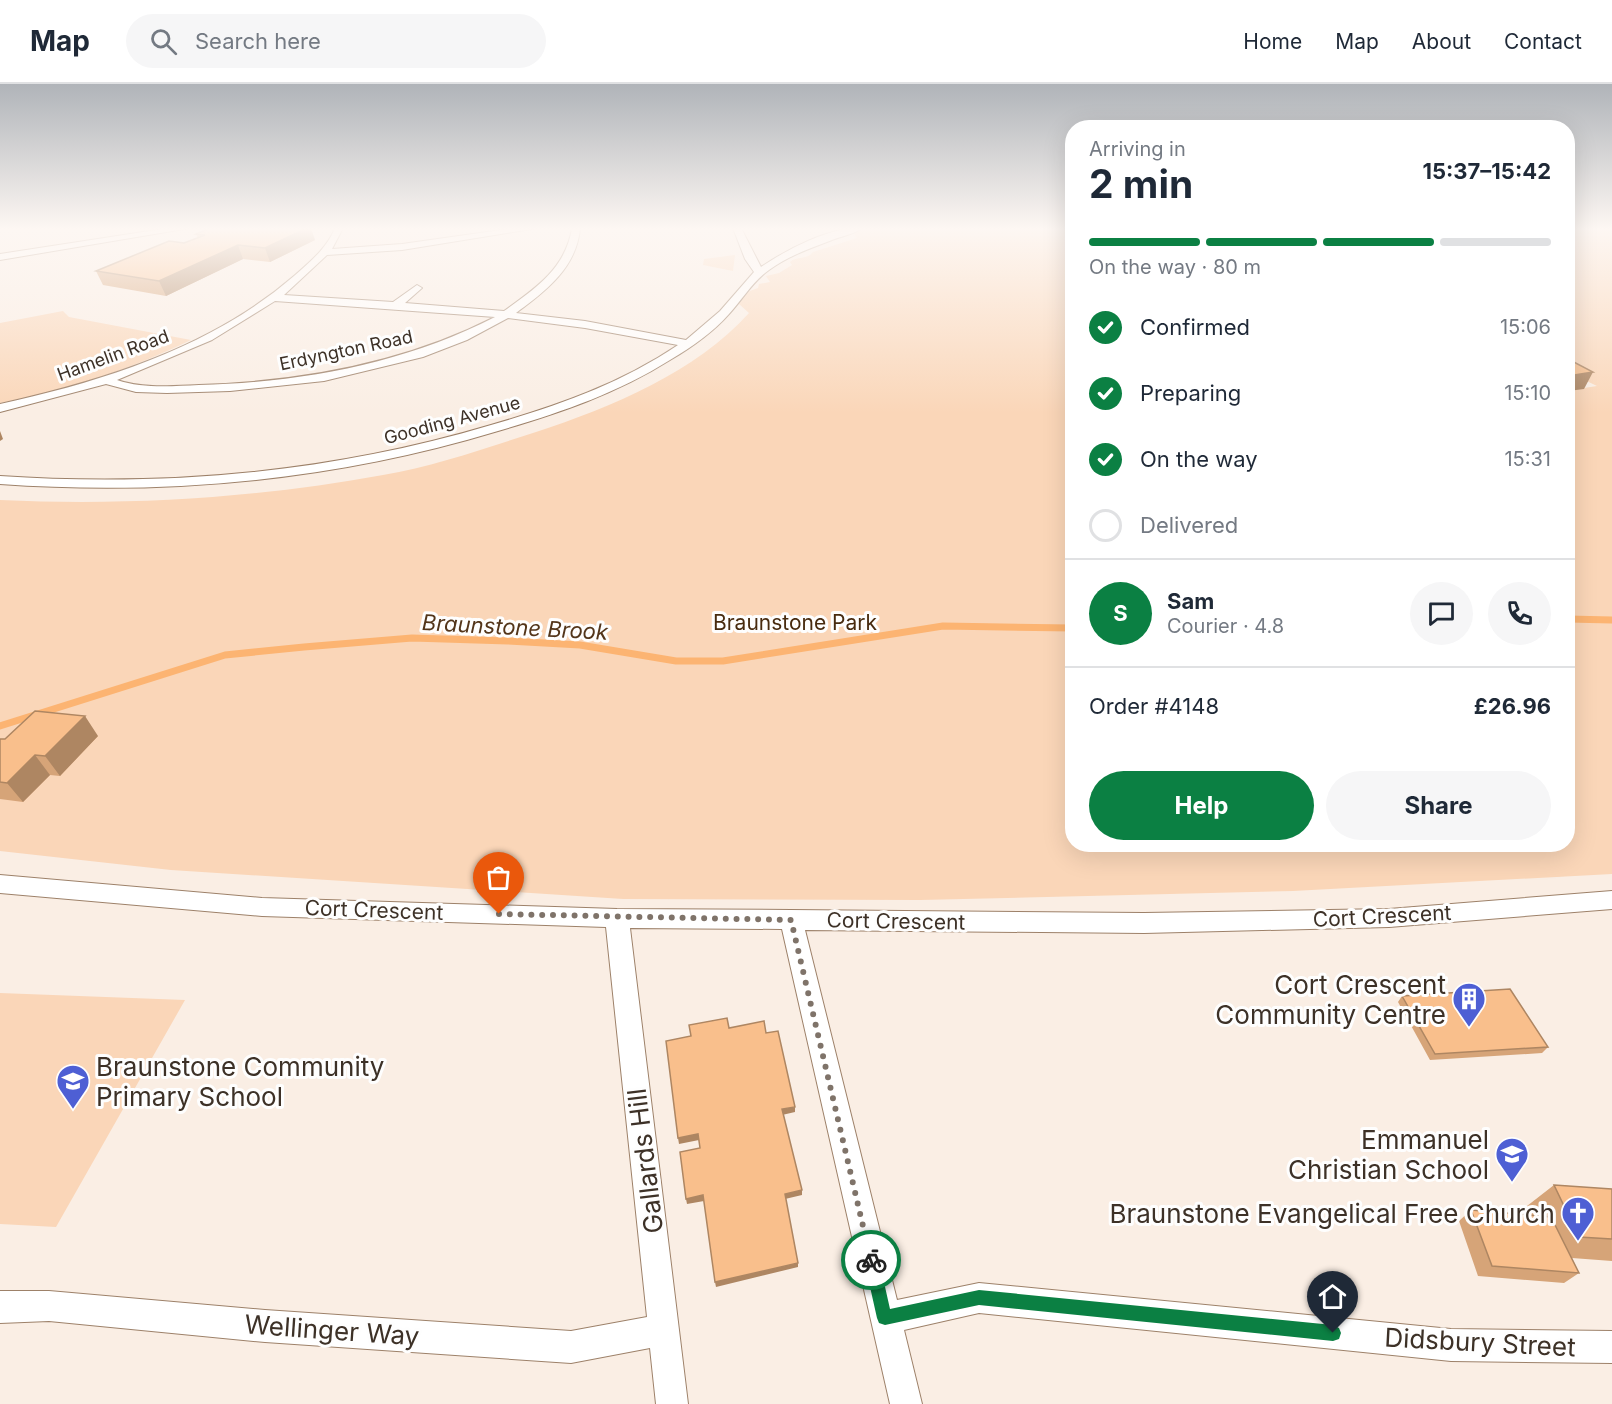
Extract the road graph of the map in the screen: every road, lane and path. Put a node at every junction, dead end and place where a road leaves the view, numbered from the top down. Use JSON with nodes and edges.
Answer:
{"nodes":[{"id":1,"x":283,"y":290,"type":"edge"},
{"id":2,"x":415,"y":290,"type":"edge"},
{"id":3,"x":539,"y":290,"type":"edge"},
{"id":4,"x":744,"y":290,"type":"edge"},
{"id":5,"x":274,"y":298,"type":"junction"},
{"id":6,"x":397,"y":304,"type":"junction"},
{"id":7,"x":507,"y":314,"type":"junction"},
{"id":8,"x":688,"y":344,"type":"junction"},
{"id":9,"x":107,"y":380,"type":"junction"},
{"id":10,"x":0,"y":408,"type":"edge"},
{"id":11,"x":0,"y":480,"type":"edge"},
{"id":12,"x":0,"y":885,"type":"edge"},
{"id":13,"x":1612,"y":900,"type":"edge"},
{"id":14,"x":617,"y":918,"type":"junction"},
{"id":15,"x":791,"y":920,"type":"junction"},
{"id":16,"x":0,"y":1307,"type":"edge"},
{"id":17,"x":885,"y":1318,"type":"junction"},
{"id":18,"x":664,"y":1330,"type":"junction"},
{"id":19,"x":1612,"y":1347,"type":"edge"},
{"id":20,"x":672,"y":1404,"type":"edge"},
{"id":21,"x":906,"y":1404,"type":"edge"}],
"edges":[{"from":1,"to":5,"type":"street","name":"Hamelin Road"},
{"from":2,"to":6,"type":"street"},
{"from":3,"to":7,"type":"street","name":"Erdyngton Road"},
{"from":4,"to":8,"type":"street","name":"Gooding Avenue"},
{"from":5,"to":6,"type":"street"},
{"from":5,"to":9,"type":"street","name":"Hamelin Road"},
{"from":6,"to":7,"type":"street"},
{"from":7,"to":8,"type":"street"},
{"from":7,"to":9,"type":"street","name":"Erdyngton Road"},
{"from":8,"to":11,"type":"street","name":"Gooding Avenue"},
{"from":9,"to":10,"type":"street","name":"Hamelin Road"},
{"from":12,"to":14,"type":"street","name":"Cort Crescent"},
{"from":13,"to":15,"type":"street","name":"Cort Crescent"},
{"from":14,"to":15,"type":"street","name":"Cort Crescent"},
{"from":14,"to":18,"type":"street","name":"Gallards Hill"},
{"from":15,"to":17,"type":"street"},
{"from":16,"to":18,"type":"street","name":"Wellinger Way"},
{"from":17,"to":19,"type":"street","name":"Didsbury Street"},
{"from":17,"to":21,"type":"street"},
{"from":18,"to":20,"type":"street","name":"Gallards Hill"}]}
